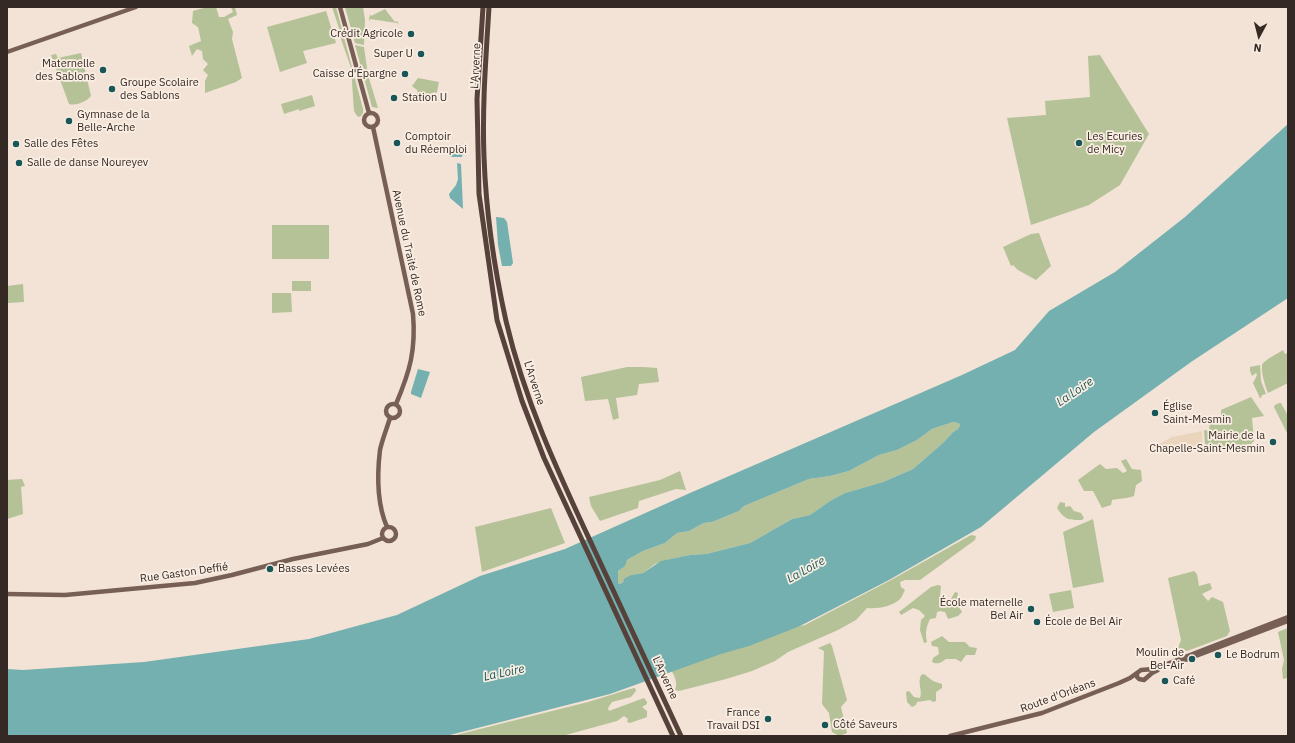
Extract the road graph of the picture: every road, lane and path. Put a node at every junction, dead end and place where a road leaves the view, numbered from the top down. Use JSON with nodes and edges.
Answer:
{"nodes":[{"id":1,"x":136,"y":7,"type":"edge"},
{"id":2,"x":340,"y":7,"type":"edge"},
{"id":3,"x":483,"y":7,"type":"edge"},
{"id":4,"x":489,"y":7,"type":"edge"},
{"id":5,"x":7,"y":52,"type":"edge"},
{"id":6,"x":369,"y":113,"type":"junction"},
{"id":7,"x":373,"y":127,"type":"junction"},
{"id":8,"x":396,"y":404,"type":"junction"},
{"id":9,"x":390,"y":418,"type":"junction"},
{"id":10,"x":387,"y":527,"type":"junction"},
{"id":11,"x":384,"y":538,"type":"junction"},
{"id":12,"x":7,"y":594,"type":"edge"},
{"id":13,"x":1288,"y":617,"type":"edge"},
{"id":14,"x":1288,"y":621,"type":"edge"},
{"id":15,"x":1232,"y":640,"type":"junction"},
{"id":16,"x":1142,"y":670,"type":"junction"},
{"id":17,"x":1137,"y":673,"type":"junction"},
{"id":18,"x":1147,"y":678,"type":"junction"},
{"id":19,"x":1139,"y":679,"type":"junction"},
{"id":20,"x":1119,"y":683,"type":"junction"},
{"id":21,"x":673,"y":736,"type":"edge"},
{"id":22,"x":681,"y":736,"type":"edge"},
{"id":23,"x":950,"y":736,"type":"edge"}],
"edges":[{"from":1,"to":5,"type":"main road"},
{"from":2,"to":6,"type":"main road"},
{"from":3,"to":21,"type":"highway","name":"L'Arverne"},
{"from":4,"to":22,"type":"highway","name":"L'Arverne"},
{"from":6,"to":7,"type":"main road"},
{"from":6,"to":7,"type":"main road"},
{"from":7,"to":8,"type":"main road","name":"Avenue du Traité de Rome"},
{"from":8,"to":9,"type":"main road"},
{"from":8,"to":9,"type":"main road"},
{"from":9,"to":10,"type":"main road"},
{"from":10,"to":11,"type":"main road"},
{"from":10,"to":11,"type":"main road"},
{"from":11,"to":12,"type":"main road","name":"Rue Gaston Deffié"},
{"from":13,"to":15,"type":"main road"},
{"from":14,"to":15,"type":"main road"},
{"from":15,"to":16,"type":"main road"},
{"from":15,"to":18,"type":"main road"},
{"from":16,"to":17,"type":"main road"},
{"from":16,"to":18,"type":"main road"},
{"from":17,"to":19,"type":"main road"},
{"from":17,"to":20,"type":"main road","name":"Route d'Orléans"},
{"from":18,"to":19,"type":"main road"},
{"from":19,"to":20,"type":"main road","name":"Route d'Orléans"},
{"from":20,"to":23,"type":"main road","name":"Route d'Orléans"}]}
